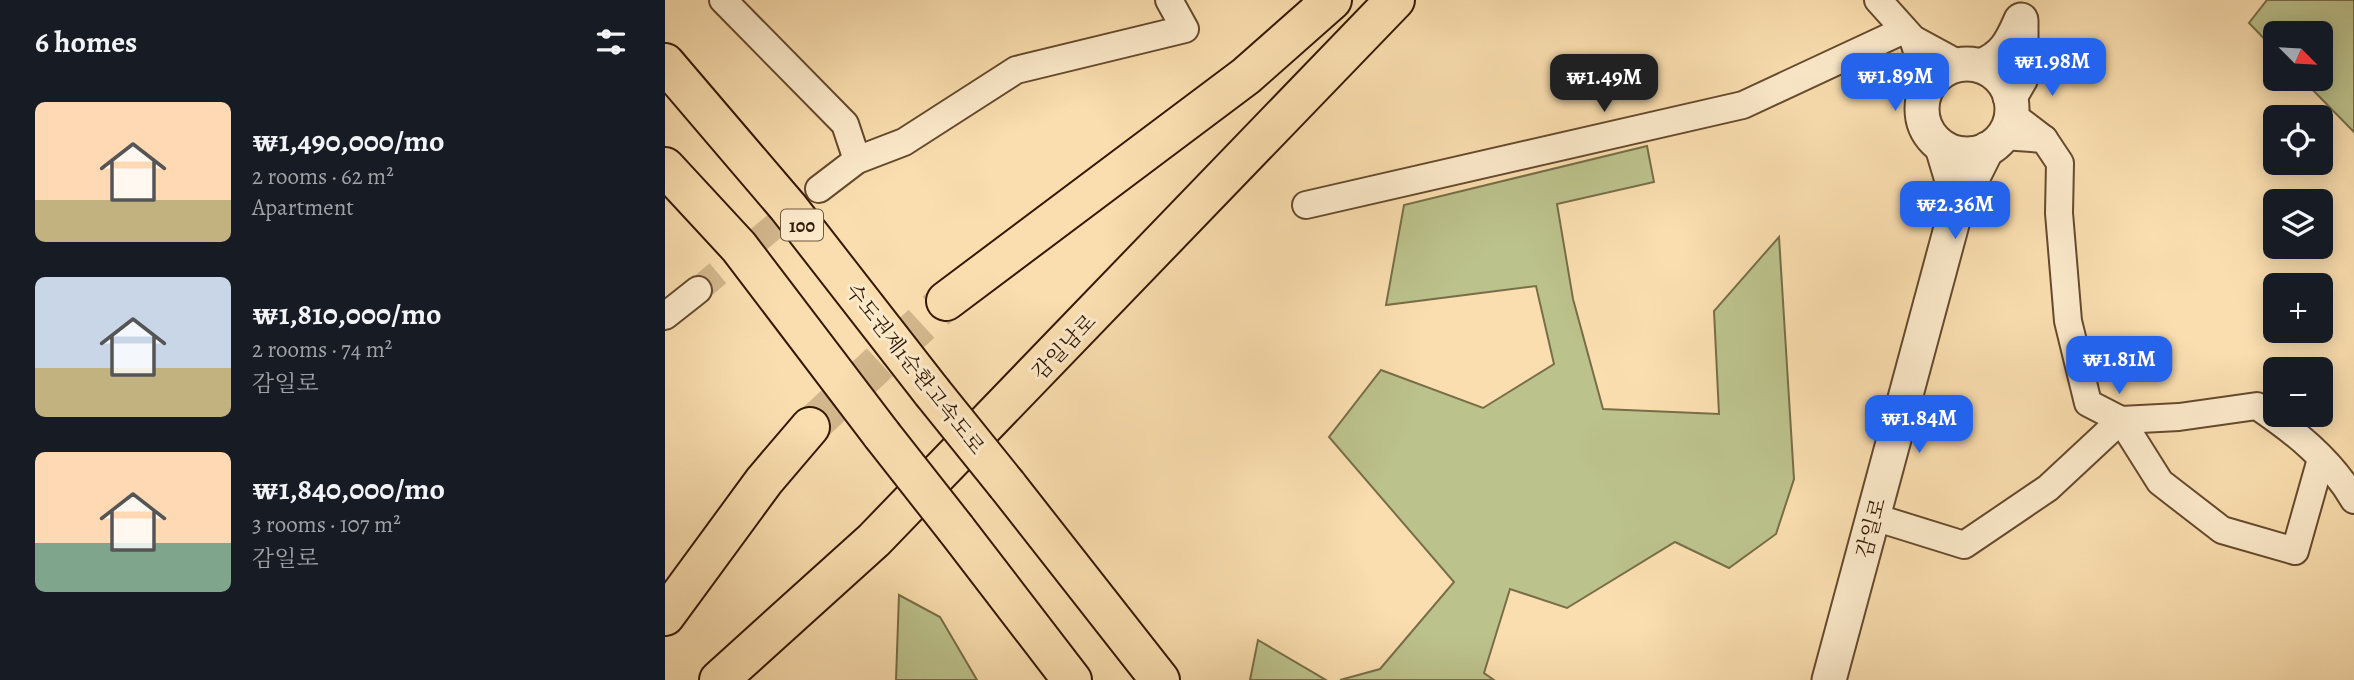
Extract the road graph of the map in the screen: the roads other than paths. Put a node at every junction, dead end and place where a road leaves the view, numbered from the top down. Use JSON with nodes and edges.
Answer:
{"nodes":[{"id":1,"x":723,"y":0,"type":"edge"},
{"id":2,"x":1169,"y":0,"type":"edge"},
{"id":3,"x":1332,"y":0,"type":"edge"},
{"id":4,"x":1395,"y":0,"type":"edge"},
{"id":5,"x":1878,"y":0,"type":"edge"},
{"id":6,"x":2024,"y":10,"type":"edge"},
{"id":7,"x":1908,"y":35,"type":"junction"},
{"id":8,"x":665,"y":63,"type":"edge"},
{"id":9,"x":1970,"y":65,"type":"junction"},
{"id":10,"x":1928,"y":85,"type":"junction"},
{"id":11,"x":1232,"y":86,"type":"junction"},
{"id":12,"x":2015,"y":120,"type":"junction"},
{"id":13,"x":1262,"y":139,"type":"junction"},
{"id":14,"x":1942,"y":147,"type":"junction"},
{"id":15,"x":857,"y":160,"type":"junction"},
{"id":16,"x":665,"y":167,"type":"edge"},
{"id":17,"x":820,"y":189,"type":"tunnel mouth"},
{"id":18,"x":1306,"y":205,"type":"dead end"},
{"id":19,"x":1955,"y":214,"type":"junction"},
{"id":20,"x":698,"y":290,"type":"tunnel mouth"},
{"id":21,"x":946,"y":301,"type":"tunnel mouth"},
{"id":22,"x":665,"y":316,"type":"edge"},
{"id":23,"x":2121,"y":420,"type":"junction"},
{"id":24,"x":810,"y":427,"type":"tunnel mouth"},
{"id":25,"x":2321,"y":459,"type":"junction"},
{"id":26,"x":2354,"y":500,"type":"edge"},
{"id":27,"x":1874,"y":517,"type":"junction"},
{"id":28,"x":665,"y":616,"type":"edge"},
{"id":29,"x":719,"y":680,"type":"edge"},
{"id":30,"x":1072,"y":680,"type":"edge"},
{"id":31,"x":1160,"y":680,"type":"edge"},
{"id":32,"x":1829,"y":680,"type":"edge"}],
"edges":[{"from":1,"to":15,"type":"street"},
{"from":2,"to":15,"type":"street"},
{"from":3,"to":11,"type":"main road"},
{"from":4,"to":13,"type":"main road","name":"감일남로"},
{"from":5,"to":7,"type":"street"},
{"from":6,"to":9,"type":"street","name":"감일로"},
{"from":6,"to":12,"type":"street","name":"감일로"},
{"from":7,"to":9,"type":"street"},
{"from":7,"to":10,"type":"street"},
{"from":7,"to":18,"type":"street"},
{"from":8,"to":31,"type":"main road","name":"수도권제1순환고속도로","number":"100","bridge":true},
{"from":9,"to":10,"type":"street","name":"감일로"},
{"from":9,"to":12,"type":"street"},
{"from":10,"to":14,"type":"street","name":"감일로"},
{"from":11,"to":13,"type":"main road"},
{"from":11,"to":21,"type":"main road"},
{"from":12,"to":14,"type":"street"},
{"from":12,"to":19,"type":"street","name":"감일로"},
{"from":12,"to":23,"type":"street"},
{"from":13,"to":29,"type":"main road","name":"감일남로"},
{"from":14,"to":19,"type":"street","name":"감일로"},
{"from":15,"to":17,"type":"street"},
{"from":16,"to":30,"type":"main road","bridge":true},
{"from":19,"to":27,"type":"street","name":"감일로"},
{"from":20,"to":22,"type":"street"},
{"from":23,"to":25,"type":"street"},
{"from":23,"to":25,"type":"street"},
{"from":23,"to":27,"type":"street"},
{"from":24,"to":28,"type":"main road"},
{"from":25,"to":26,"type":"street"},
{"from":27,"to":32,"type":"street","name":"감일로"}]}
